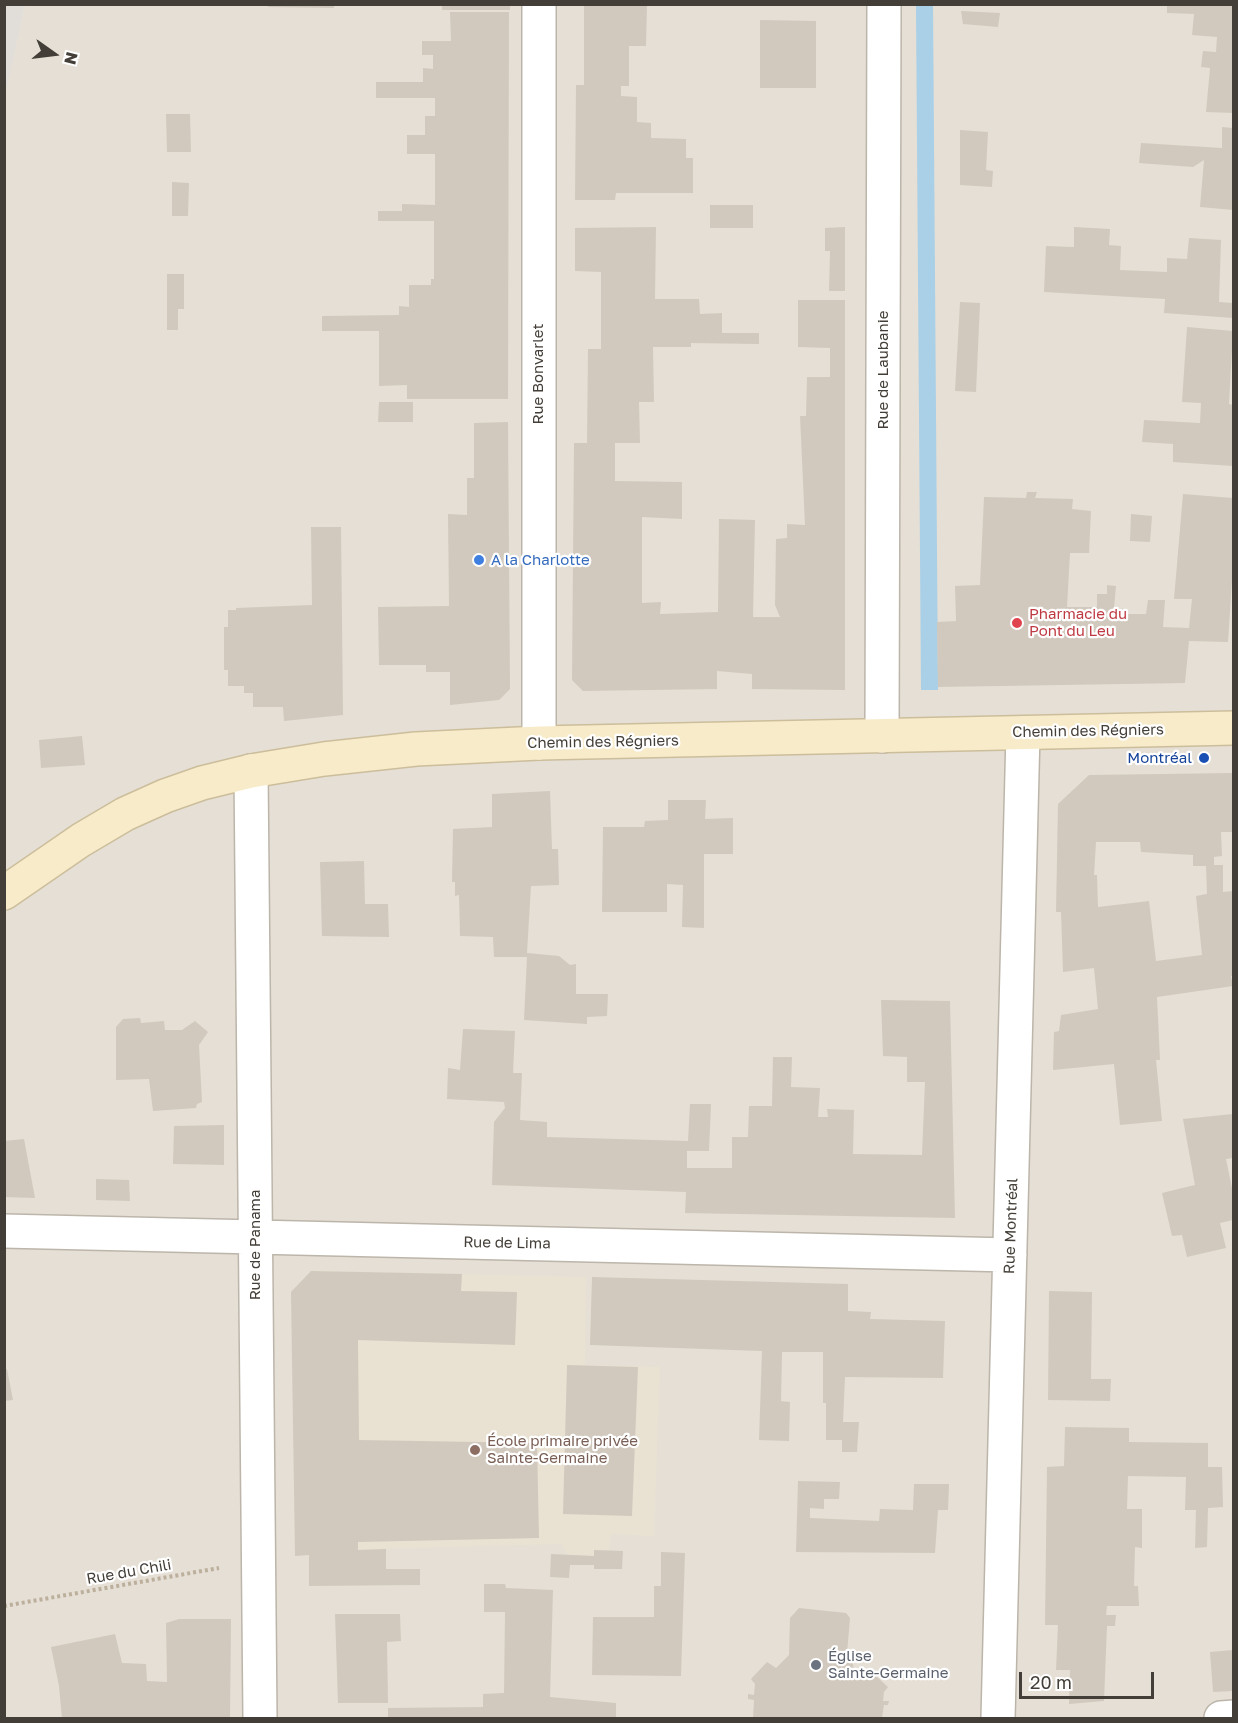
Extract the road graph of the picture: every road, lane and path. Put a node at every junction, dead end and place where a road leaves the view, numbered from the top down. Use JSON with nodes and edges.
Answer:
{"nodes":[{"id":1,"x":539,"y":4,"type":"edge"},
{"id":2,"x":884,"y":4,"type":"edge"},
{"id":3,"x":1233,"y":728,"type":"edge"},
{"id":4,"x":1023,"y":733,"type":"junction"},
{"id":5,"x":882,"y":736,"type":"junction"},
{"id":6,"x":538,"y":743,"type":"junction"},
{"id":7,"x":251,"y":771,"type":"junction"},
{"id":8,"x":4,"y":893,"type":"edge"},
{"id":9,"x":4,"y":1232,"type":"edge"},
{"id":10,"x":255,"y":1237,"type":"junction"},
{"id":11,"x":1010,"y":1255,"type":"junction"},
{"id":12,"x":258,"y":1561,"type":"junction"},
{"id":13,"x":4,"y":1606,"type":"edge"},
{"id":14,"x":1233,"y":1717,"type":"edge"},
{"id":15,"x":260,"y":1719,"type":"edge"},
{"id":16,"x":999,"y":1719,"type":"edge"},
{"id":17,"x":1221,"y":1719,"type":"edge"}],
"edges":[{"from":1,"to":6,"type":"street","name":"Rue Bonvarlet"},
{"from":2,"to":5,"type":"street","name":"Rue de Laubanie"},
{"from":3,"to":4,"type":"main road","name":"Chemin des Régniers"},
{"from":4,"to":5,"type":"main road","name":"Chemin des Régniers"},
{"from":4,"to":11,"type":"street","name":"Rue Montréal"},
{"from":5,"to":6,"type":"main road","name":"Chemin des Régniers"},
{"from":6,"to":7,"type":"main road","name":"Chemin des Régniers"},
{"from":7,"to":8,"type":"main road","name":"Chemin des Régniers"},
{"from":7,"to":10,"type":"street","name":"Rue de Panama"},
{"from":9,"to":10,"type":"street","name":"Rue de Lima"},
{"from":10,"to":11,"type":"street","name":"Rue de Lima"},
{"from":10,"to":12,"type":"street","name":"Rue de Panama"},
{"from":11,"to":16,"type":"street","name":"Rue Montréal"},
{"from":12,"to":13,"type":"path","name":"Rue du Chili"},
{"from":12,"to":15,"type":"street","name":"Rue de Panama"},
{"from":14,"to":17,"type":"street"}]}
